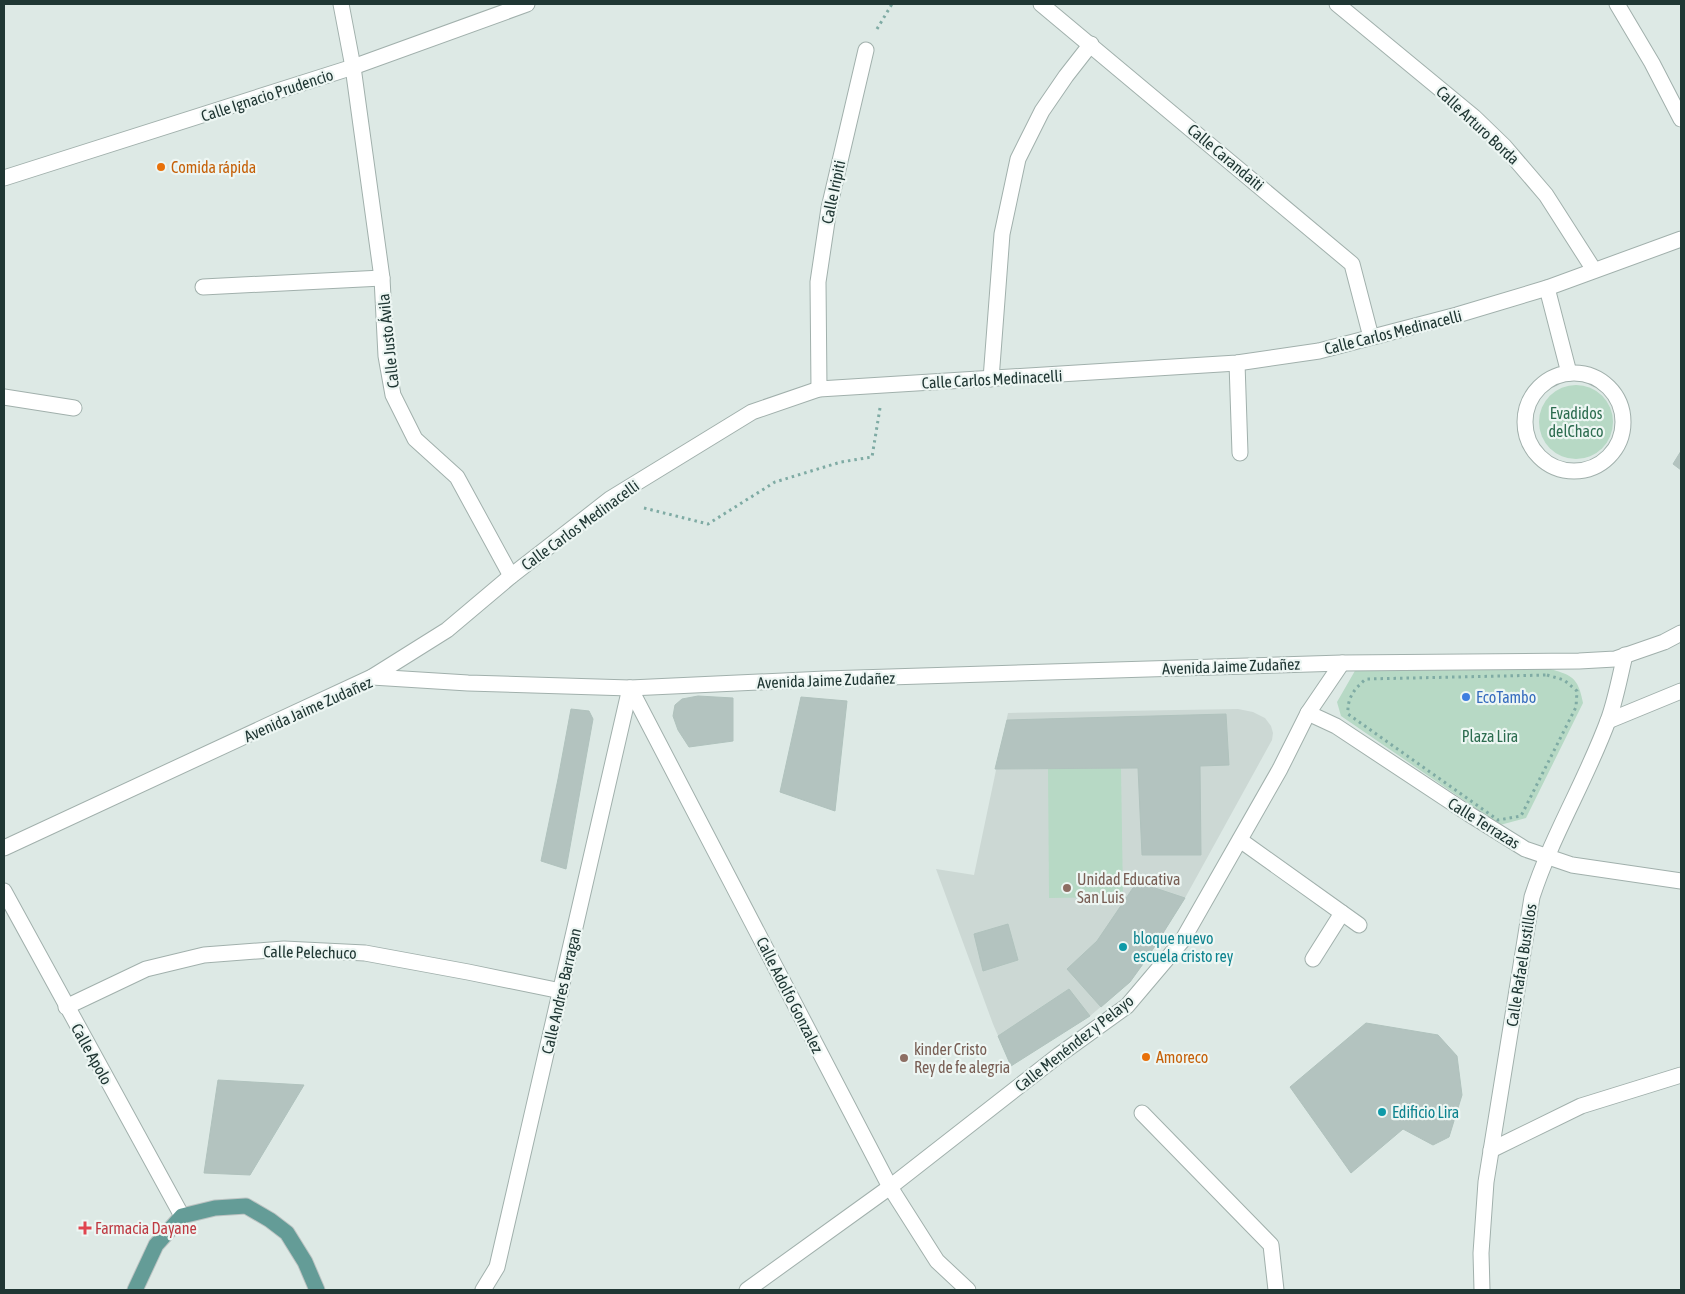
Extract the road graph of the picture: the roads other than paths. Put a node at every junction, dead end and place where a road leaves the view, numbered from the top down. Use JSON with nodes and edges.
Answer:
{"nodes":[{"id":1,"x":341,"y":4,"type":"edge"},
{"id":2,"x":527,"y":4,"type":"edge"},
{"id":3,"x":1040,"y":4,"type":"edge"},
{"id":4,"x":1337,"y":4,"type":"edge"},
{"id":5,"x":1617,"y":4,"type":"edge"},
{"id":6,"x":1091,"y":44,"type":"junction"},
{"id":7,"x":866,"y":50,"type":"road end"},
{"id":8,"x":353,"y":68,"type":"junction"},
{"id":9,"x":1681,"y":119,"type":"edge"},
{"id":10,"x":4,"y":178,"type":"edge"},
{"id":11,"x":1681,"y":239,"type":"edge"},
{"id":12,"x":1594,"y":270,"type":"junction"},
{"id":13,"x":382,"y":278,"type":"junction"},
{"id":14,"x":203,"y":288,"type":"dead end"},
{"id":15,"x":1547,"y":288,"type":"junction"},
{"id":16,"x":1371,"y":337,"type":"junction"},
{"id":17,"x":1237,"y":363,"type":"junction"},
{"id":18,"x":1568,"y":374,"type":"junction"},
{"id":19,"x":991,"y":379,"type":"junction"},
{"id":20,"x":819,"y":389,"type":"junction"},
{"id":21,"x":4,"y":396,"type":"edge"},
{"id":22,"x":74,"y":408,"type":"dead end"},
{"id":23,"x":1240,"y":453,"type":"dead end"},
{"id":24,"x":512,"y":576,"type":"junction"},
{"id":25,"x":1681,"y":633,"type":"edge"},
{"id":26,"x":1625,"y":655,"type":"junction"},
{"id":27,"x":1342,"y":662,"type":"junction"},
{"id":28,"x":372,"y":677,"type":"junction"},
{"id":29,"x":630,"y":688,"type":"junction"},
{"id":30,"x":1681,"y":691,"type":"edge"},
{"id":31,"x":1308,"y":713,"type":"junction"},
{"id":32,"x":1608,"y":721,"type":"junction"},
{"id":33,"x":1240,"y":840,"type":"junction"},
{"id":34,"x":4,"y":848,"type":"edge"},
{"id":35,"x":1546,"y":857,"type":"junction"},
{"id":36,"x":1681,"y":881,"type":"edge"},
{"id":37,"x":4,"y":891,"type":"edge"},
{"id":38,"x":1342,"y":913,"type":"junction"},
{"id":39,"x":1359,"y":925,"type":"dead end"},
{"id":40,"x":1313,"y":959,"type":"dead end"},
{"id":41,"x":561,"y":991,"type":"junction"},
{"id":42,"x":66,"y":1007,"type":"junction"},
{"id":43,"x":1681,"y":1075,"type":"edge"},
{"id":44,"x":1142,"y":1112,"type":"dead end"},
{"id":45,"x":1491,"y":1150,"type":"junction"},
{"id":46,"x":890,"y":1188,"type":"junction"},
{"id":47,"x":182,"y":1216,"type":"junction"},
{"id":48,"x":135,"y":1290,"type":"edge"},
{"id":49,"x":317,"y":1290,"type":"edge"},
{"id":50,"x":483,"y":1290,"type":"edge"},
{"id":51,"x":747,"y":1290,"type":"edge"},
{"id":52,"x":968,"y":1290,"type":"edge"},
{"id":53,"x":1276,"y":1290,"type":"edge"},
{"id":54,"x":1482,"y":1290,"type":"edge"}],
"edges":[{"from":1,"to":8,"type":"street","name":"Calle Justo Ávila"},
{"from":2,"to":8,"type":"street","name":"Calle Ignacio Prudencio"},
{"from":3,"to":6,"type":"street","name":"Calle Carandaiti"},
{"from":4,"to":12,"type":"street","name":"Calle Arturo Borda"},
{"from":5,"to":9,"type":"street"},
{"from":6,"to":16,"type":"street","name":"Calle Carandaiti"},
{"from":6,"to":19,"type":"street"},
{"from":7,"to":20,"type":"street","name":"Calle Iripiti"},
{"from":8,"to":10,"type":"street","name":"Calle Ignacio Prudencio"},
{"from":8,"to":13,"type":"street","name":"Calle Justo Ávila"},
{"from":11,"to":12,"type":"street","name":"Calle Carlos Medinacelli"},
{"from":12,"to":15,"type":"street","name":"Calle Carlos Medinacelli"},
{"from":13,"to":14,"type":"street","name":"Calle Justo Ávila"},
{"from":13,"to":24,"type":"street","name":"Calle Justo Ávila"},
{"from":15,"to":16,"type":"street","name":"Calle Carlos Medinacelli"},
{"from":15,"to":18,"type":"street"},
{"from":16,"to":17,"type":"street","name":"Calle Carlos Medinacelli"},
{"from":17,"to":19,"type":"street","name":"Calle Carlos Medinacelli"},
{"from":17,"to":23,"type":"street"},
{"from":18,"to":18,"type":"street"},
{"from":19,"to":20,"type":"street","name":"Calle Carlos Medinacelli"},
{"from":20,"to":24,"type":"street","name":"Calle Carlos Medinacelli"},
{"from":21,"to":22,"type":"street"},
{"from":24,"to":28,"type":"street","name":"Calle Carlos Medinacelli"},
{"from":25,"to":26,"type":"street","name":"Avenida Jaime Zudañez"},
{"from":26,"to":27,"type":"street","name":"Avenida Jaime Zudañez"},
{"from":26,"to":32,"type":"street","name":"Calle Rafael Bustillos"},
{"from":27,"to":29,"type":"street","name":"Avenida Jaime Zudañez"},
{"from":27,"to":31,"type":"street","name":"Calle Menéndez y Pelayo"},
{"from":28,"to":29,"type":"street","name":"Avenida Jaime Zudañez"},
{"from":28,"to":34,"type":"street","name":"Avenida Jaime Zudañez"},
{"from":29,"to":41,"type":"street","name":"Calle Andres Barragan"},
{"from":29,"to":46,"type":"street","name":"Calle Adolfo Gonzalez"},
{"from":30,"to":32,"type":"street"},
{"from":31,"to":33,"type":"street","name":"Calle Menéndez y Pelayo"},
{"from":31,"to":35,"type":"street","name":"Calle Terrazas"},
{"from":32,"to":35,"type":"street","name":"Calle Rafael Bustillos"},
{"from":33,"to":38,"type":"street"},
{"from":33,"to":46,"type":"street","name":"Calle Menéndez y Pelayo"},
{"from":35,"to":36,"type":"street","name":"Calle Terrazas"},
{"from":35,"to":45,"type":"street","name":"Calle Rafael Bustillos"},
{"from":37,"to":42,"type":"street","name":"Calle Apolo"},
{"from":38,"to":39,"type":"street"},
{"from":38,"to":40,"type":"street"},
{"from":41,"to":42,"type":"street","name":"Calle Pelechuco"},
{"from":41,"to":50,"type":"street","name":"Calle Andres Barragan"},
{"from":42,"to":47,"type":"street","name":"Calle Apolo"},
{"from":43,"to":45,"type":"street"},
{"from":44,"to":53,"type":"street"},
{"from":45,"to":54,"type":"street","name":"Calle Rafael Bustillos"},
{"from":46,"to":51,"type":"street","name":"Calle Menéndez y Pelayo"},
{"from":46,"to":52,"type":"street","name":"Calle Adolfo Gonzalez"},
{"from":47,"to":48,"type":"main road"},
{"from":47,"to":49,"type":"main road"}]}
